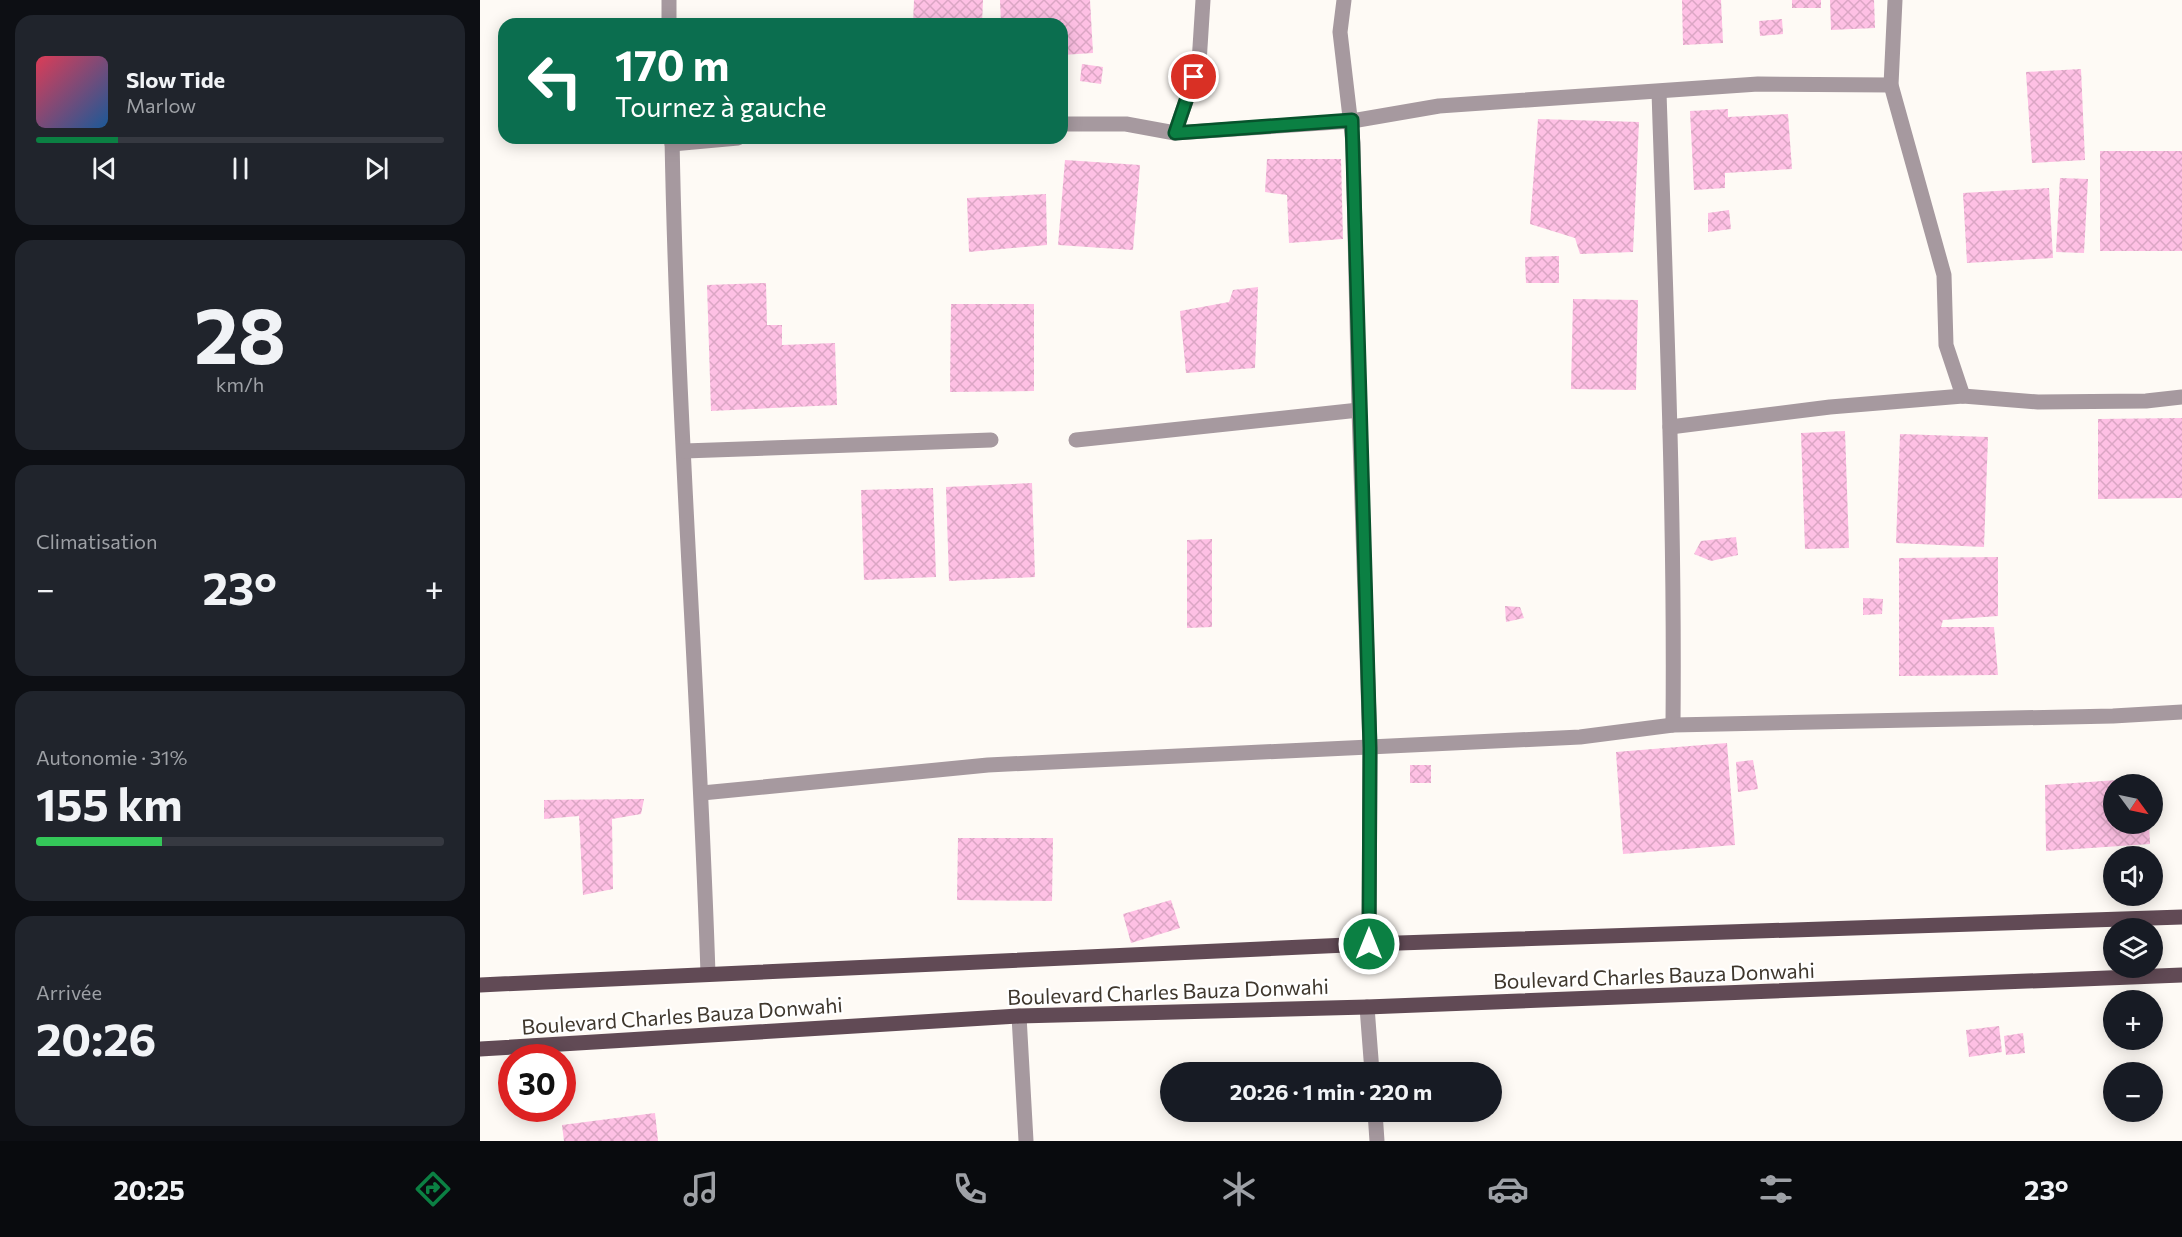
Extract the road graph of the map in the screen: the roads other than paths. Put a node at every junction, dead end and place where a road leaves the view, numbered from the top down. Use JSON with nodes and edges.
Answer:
{"nodes":[{"id":1,"x":669,"y":0,"type":"edge"},
{"id":2,"x":1203,"y":0,"type":"edge"},
{"id":3,"x":1344,"y":0,"type":"edge"},
{"id":4,"x":1895,"y":0,"type":"edge"},
{"id":5,"x":669,"y":18,"type":"edge"},
{"id":6,"x":1891,"y":85,"type":"junction"},
{"id":7,"x":1659,"y":92,"type":"junction"},
{"id":8,"x":1352,"y":120,"type":"junction"},
{"id":9,"x":1068,"y":124,"type":"edge"},
{"id":10,"x":1175,"y":133,"type":"junction"},
{"id":11,"x":672,"y":144,"type":"edge"},
{"id":12,"x":1963,"y":396,"type":"junction"},
{"id":13,"x":2182,"y":397,"type":"edge"},
{"id":14,"x":1359,"y":410,"type":"junction"},
{"id":15,"x":1670,"y":427,"type":"junction"},
{"id":16,"x":992,"y":440,"type":"dead end"},
{"id":17,"x":1076,"y":440,"type":"dead end"},
{"id":18,"x":684,"y":451,"type":"junction"},
{"id":19,"x":2182,"y":712,"type":"edge"},
{"id":20,"x":1673,"y":725,"type":"junction"},
{"id":21,"x":1370,"y":748,"type":"junction"},
{"id":22,"x":702,"y":794,"type":"junction"},
{"id":23,"x":2182,"y":917,"type":"edge"},
{"id":24,"x":1369,"y":944,"type":"junction"},
{"id":25,"x":708,"y":974,"type":"junction"},
{"id":26,"x":2182,"y":975,"type":"edge"},
{"id":27,"x":480,"y":985,"type":"edge"},
{"id":28,"x":1367,"y":1007,"type":"junction"},
{"id":29,"x":1019,"y":1016,"type":"junction"},
{"id":30,"x":480,"y":1049,"type":"edge"},
{"id":31,"x":1371,"y":1062,"type":"edge"},
{"id":32,"x":1376,"y":1122,"type":"edge"},
{"id":33,"x":1026,"y":1141,"type":"edge"},
{"id":34,"x":1377,"y":1141,"type":"edge"}],
"edges":[{"from":1,"to":5,"type":"street"},
{"from":2,"to":10,"type":"street"},
{"from":3,"to":8,"type":"street"},
{"from":4,"to":6,"type":"street"},
{"from":6,"to":7,"type":"street"},
{"from":6,"to":12,"type":"street"},
{"from":7,"to":8,"type":"street"},
{"from":7,"to":15,"type":"street"},
{"from":8,"to":10,"type":"street"},
{"from":8,"to":14,"type":"street"},
{"from":9,"to":10,"type":"street"},
{"from":11,"to":18,"type":"street"},
{"from":12,"to":13,"type":"street"},
{"from":12,"to":15,"type":"street"},
{"from":14,"to":17,"type":"street"},
{"from":14,"to":21,"type":"street"},
{"from":15,"to":20,"type":"street"},
{"from":16,"to":18,"type":"street"},
{"from":18,"to":22,"type":"street"},
{"from":19,"to":20,"type":"street"},
{"from":20,"to":21,"type":"street"},
{"from":21,"to":22,"type":"street"},
{"from":21,"to":24,"type":"street"},
{"from":22,"to":25,"type":"street"},
{"from":23,"to":24,"type":"main road","name":"Boulevard Charles Bauza Donwahi"},
{"from":24,"to":25,"type":"main road","name":"Boulevard Charles Bauza Donwahi"},
{"from":25,"to":27,"type":"main road","name":"Boulevard Charles Bauza Donwahi"},
{"from":26,"to":28,"type":"main road","name":"Boulevard Charles Bauza Donwahi"},
{"from":28,"to":29,"type":"main road","name":"Boulevard Charles Bauza Donwahi"},
{"from":28,"to":31,"type":"street"},
{"from":29,"to":30,"type":"main road","name":"Boulevard Charles Bauza Donwahi"},
{"from":29,"to":33,"type":"street"},
{"from":32,"to":34,"type":"street"}]}
